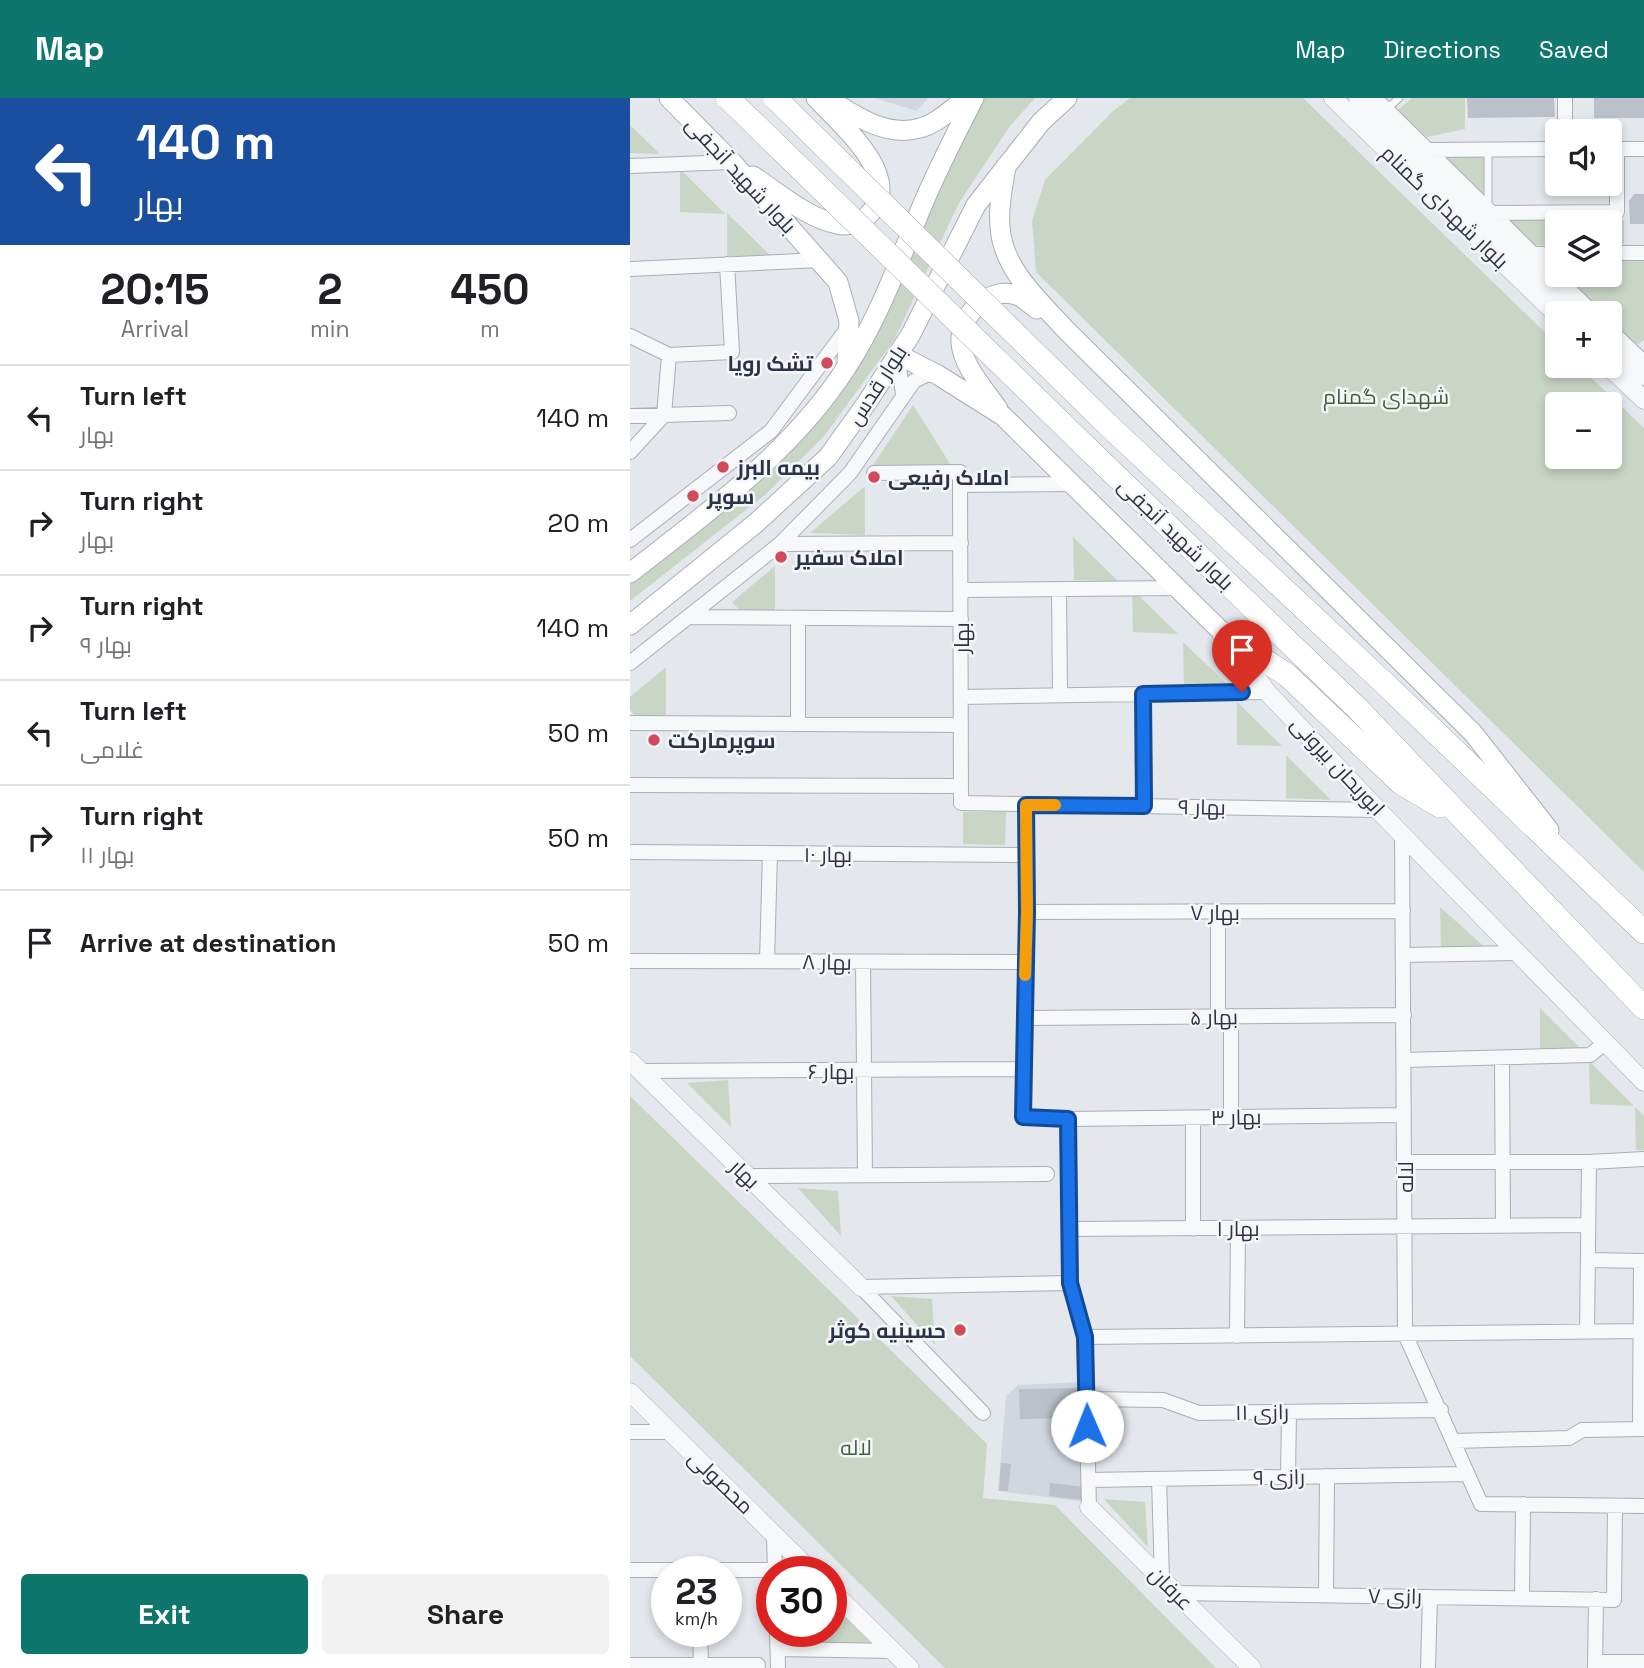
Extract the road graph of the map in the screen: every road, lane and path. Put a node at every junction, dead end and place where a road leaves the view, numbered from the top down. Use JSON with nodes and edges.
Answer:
{"nodes":[{"id":1,"x":669,"y":98,"type":"edge"},
{"id":2,"x":728,"y":98,"type":"edge"},
{"id":3,"x":775,"y":98,"type":"edge"},
{"id":4,"x":816,"y":98,"type":"edge"},
{"id":5,"x":827,"y":98,"type":"edge"},
{"id":6,"x":967,"y":98,"type":"edge"},
{"id":7,"x":974,"y":98,"type":"edge"},
{"id":8,"x":1067,"y":98,"type":"edge"},
{"id":9,"x":1333,"y":98,"type":"edge"},
{"id":10,"x":1359,"y":98,"type":"edge"},
{"id":11,"x":1376,"y":98,"type":"edge"},
{"id":12,"x":1399,"y":98,"type":"edge"},
{"id":13,"x":1565,"y":98,"type":"edge"},
{"id":14,"x":1387,"y":110,"type":"junction"},
{"id":15,"x":1565,"y":119,"type":"edge"},
{"id":16,"x":1488,"y":149,"type":"junction"},
{"id":17,"x":1545,"y":149,"type":"edge"},
{"id":18,"x":1622,"y":149,"type":"edge"},
{"id":19,"x":1644,"y":149,"type":"edge"},
{"id":20,"x":1420,"y":150,"type":"junction"},
{"id":21,"x":732,"y":162,"type":"junction"},
{"id":22,"x":630,"y":166,"type":"edge"},
{"id":23,"x":1006,"y":166,"type":"junction"},
{"id":24,"x":1616,"y":196,"type":"edge"},
{"id":25,"x":1489,"y":211,"type":"junction"},
{"id":26,"x":1622,"y":253,"type":"edge"},
{"id":27,"x":1644,"y":253,"type":"edge"},
{"id":28,"x":1525,"y":254,"type":"junction"},
{"id":29,"x":1545,"y":254,"type":"edge"},
{"id":30,"x":821,"y":260,"type":"junction"},
{"id":31,"x":727,"y":264,"type":"junction"},
{"id":32,"x":630,"y":269,"type":"edge"},
{"id":33,"x":1569,"y":301,"type":"edge"},
{"id":34,"x":1579,"y":301,"type":"edge"},
{"id":35,"x":1545,"y":303,"type":"edge"},
{"id":36,"x":849,"y":326,"type":"junction"},
{"id":37,"x":1066,"y":330,"type":"junction"},
{"id":38,"x":630,"y":336,"type":"edge"},
{"id":39,"x":1622,"y":342,"type":"edge"},
{"id":40,"x":1622,"y":351,"type":"edge"},
{"id":41,"x":897,"y":354,"type":"junction"},
{"id":42,"x":669,"y":355,"type":"junction"},
{"id":43,"x":1643,"y":364,"type":"edge"},
{"id":44,"x":847,"y":368,"type":"junction"},
{"id":45,"x":938,"y":375,"type":"junction"},
{"id":46,"x":1621,"y":378,"type":"edge"},
{"id":47,"x":903,"y":394,"type":"junction"},
{"id":48,"x":1644,"y":400,"type":"edge"},
{"id":49,"x":729,"y":413,"type":"dead end"},
{"id":50,"x":664,"y":415,"type":"junction"},
{"id":51,"x":630,"y":416,"type":"edge"},
{"id":52,"x":1003,"y":416,"type":"junction"},
{"id":53,"x":630,"y":452,"type":"edge"},
{"id":54,"x":874,"y":473,"type":"dead end"},
{"id":55,"x":960,"y":479,"type":"junction"},
{"id":56,"x":1072,"y":484,"type":"junction"},
{"id":57,"x":630,"y":540,"type":"edge"},
{"id":58,"x":961,"y":543,"type":"junction"},
{"id":59,"x":779,"y":544,"type":"junction"},
{"id":60,"x":630,"y":573,"type":"edge"},
{"id":61,"x":1178,"y":588,"type":"junction"},
{"id":62,"x":961,"y":590,"type":"junction"},
{"id":63,"x":1059,"y":590,"type":"junction"},
{"id":64,"x":690,"y":617,"type":"junction"},
{"id":65,"x":797,"y":618,"type":"junction"},
{"id":66,"x":961,"y":619,"type":"junction"},
{"id":67,"x":630,"y":625,"type":"edge"},
{"id":68,"x":1224,"y":634,"type":"junction"},
{"id":69,"x":630,"y":663,"type":"edge"},
{"id":70,"x":1267,"y":692,"type":"junction"},
{"id":71,"x":1143,"y":694,"type":"junction"},
{"id":72,"x":1060,"y":695,"type":"junction"},
{"id":73,"x":961,"y":697,"type":"junction"},
{"id":74,"x":630,"y":723,"type":"edge"},
{"id":75,"x":798,"y":724,"type":"junction"},
{"id":76,"x":961,"y":725,"type":"junction"},
{"id":77,"x":630,"y":785,"type":"edge"},
{"id":78,"x":961,"y":786,"type":"junction"},
{"id":79,"x":961,"y":803,"type":"joint"},
{"id":80,"x":1026,"y":805,"type":"junction"},
{"id":81,"x":1144,"y":806,"type":"junction"},
{"id":82,"x":1378,"y":810,"type":"junction"},
{"id":83,"x":1464,"y":820,"type":"junction"},
{"id":84,"x":1402,"y":835,"type":"junction"},
{"id":85,"x":630,"y":852,"type":"edge"},
{"id":86,"x":770,"y":853,"type":"junction"},
{"id":87,"x":1027,"y":855,"type":"junction"},
{"id":88,"x":1577,"y":867,"type":"junction"},
{"id":89,"x":1403,"y":911,"type":"junction"},
{"id":90,"x":1027,"y":912,"type":"junction"},
{"id":91,"x":1218,"y":912,"type":"junction"},
{"id":92,"x":1644,"y":932,"type":"edge"},
{"id":93,"x":1517,"y":953,"type":"junction"},
{"id":94,"x":1403,"y":955,"type":"junction"},
{"id":95,"x":630,"y":961,"type":"edge"},
{"id":96,"x":767,"y":961,"type":"junction"},
{"id":97,"x":863,"y":962,"type":"junction"},
{"id":98,"x":1025,"y":962,"type":"junction"},
{"id":99,"x":1644,"y":1008,"type":"edge"},
{"id":100,"x":1404,"y":1015,"type":"junction"},
{"id":101,"x":1224,"y":1017,"type":"junction"},
{"id":102,"x":1024,"y":1018,"type":"junction"},
{"id":103,"x":1605,"y":1042,"type":"junction"},
{"id":104,"x":1502,"y":1058,"type":"junction"},
{"id":105,"x":1404,"y":1060,"type":"junction"},
{"id":106,"x":635,"y":1066,"type":"edge"},
{"id":107,"x":1023,"y":1069,"type":"junction"},
{"id":108,"x":864,"y":1071,"type":"junction"},
{"id":109,"x":1644,"y":1082,"type":"edge"},
{"id":110,"x":1404,"y":1115,"type":"junction"},
{"id":111,"x":1231,"y":1117,"type":"junction"},
{"id":112,"x":1193,"y":1118,"type":"junction"},
{"id":113,"x":1068,"y":1119,"type":"junction"},
{"id":114,"x":1644,"y":1159,"type":"edge"},
{"id":115,"x":1405,"y":1162,"type":"junction"},
{"id":116,"x":1589,"y":1162,"type":"junction"},
{"id":117,"x":1503,"y":1163,"type":"junction"},
{"id":118,"x":1047,"y":1174,"type":"dead end"},
{"id":119,"x":747,"y":1175,"type":"junction"},
{"id":120,"x":865,"y":1175,"type":"junction"},
{"id":121,"x":1588,"y":1225,"type":"junction"},
{"id":122,"x":1503,"y":1226,"type":"junction"},
{"id":123,"x":1405,"y":1227,"type":"junction"},
{"id":124,"x":1238,"y":1228,"type":"junction"},
{"id":125,"x":1070,"y":1229,"type":"junction"},
{"id":126,"x":1193,"y":1229,"type":"junction"},
{"id":127,"x":1588,"y":1260,"type":"junction"},
{"id":128,"x":1643,"y":1261,"type":"edge"},
{"id":129,"x":1070,"y":1283,"type":"junction"},
{"id":130,"x":861,"y":1287,"type":"junction"},
{"id":131,"x":1641,"y":1331,"type":"junction"},
{"id":132,"x":1587,"y":1332,"type":"junction"},
{"id":133,"x":1405,"y":1334,"type":"junction"},
{"id":134,"x":1237,"y":1336,"type":"junction"},
{"id":135,"x":1085,"y":1337,"type":"junction"},
{"id":136,"x":1642,"y":1369,"type":"edge"},
{"id":137,"x":630,"y":1392,"type":"edge"},
{"id":138,"x":1087,"y":1399,"type":"junction"},
{"id":139,"x":1441,"y":1410,"type":"junction"},
{"id":140,"x":1289,"y":1412,"type":"junction"},
{"id":141,"x":983,"y":1413,"type":"dead end"},
{"id":142,"x":1642,"y":1429,"type":"edge"},
{"id":143,"x":630,"y":1432,"type":"edge"},
{"id":144,"x":670,"y":1432,"type":"junction"},
{"id":145,"x":1454,"y":1441,"type":"junction"},
{"id":146,"x":1468,"y":1474,"type":"junction"},
{"id":147,"x":1327,"y":1476,"type":"junction"},
{"id":148,"x":1288,"y":1477,"type":"junction"},
{"id":149,"x":1159,"y":1479,"type":"junction"},
{"id":150,"x":1089,"y":1480,"type":"junction"},
{"id":151,"x":1523,"y":1504,"type":"junction"},
{"id":152,"x":1615,"y":1506,"type":"junction"},
{"id":153,"x":1644,"y":1506,"type":"edge"},
{"id":154,"x":1090,"y":1507,"type":"joint"},
{"id":155,"x":774,"y":1534,"type":"junction"},
{"id":156,"x":775,"y":1556,"type":"edge"},
{"id":157,"x":796,"y":1556,"type":"edge"},
{"id":158,"x":630,"y":1570,"type":"edge"},
{"id":159,"x":651,"y":1570,"type":"edge"},
{"id":160,"x":1162,"y":1579,"type":"junction"},
{"id":161,"x":1176,"y":1593,"type":"junction"},
{"id":162,"x":1326,"y":1595,"type":"junction"},
{"id":163,"x":1430,"y":1597,"type":"junction"},
{"id":164,"x":1522,"y":1598,"type":"junction"},
{"id":165,"x":1596,"y":1599,"type":"junction"},
{"id":166,"x":847,"y":1606,"type":"edge"},
{"id":167,"x":700,"y":1647,"type":"edge"},
{"id":168,"x":778,"y":1649,"type":"joint"},
{"id":169,"x":893,"y":1651,"type":"junction"},
{"id":170,"x":1644,"y":1662,"type":"edge"},
{"id":171,"x":630,"y":1665,"type":"edge"},
{"id":172,"x":701,"y":1665,"type":"junction"},
{"id":173,"x":758,"y":1665,"type":"dead end"},
{"id":174,"x":1595,"y":1665,"type":"edge"},
{"id":175,"x":778,"y":1668,"type":"edge"},
{"id":176,"x":911,"y":1668,"type":"edge"},
{"id":177,"x":1252,"y":1668,"type":"edge"},
{"id":178,"x":1428,"y":1668,"type":"edge"}],
"edges":[{"from":1,"to":21,"type":"main road","name":"بلوار شهید آنجفی"},
{"from":2,"to":83,"type":"main road","name":"بلوار شهید آنجفی","bridge":true},
{"from":3,"to":88,"type":"main road","name":"بلوار شهید آنجفی","bridge":true},
{"from":4,"to":21,"type":"main road"},
{"from":5,"to":6,"type":"main road"},
{"from":7,"to":44,"type":"main road","name":"بلوار قدس"},
{"from":8,"to":23,"type":"main road","name":"بلوار قدس"},
{"from":9,"to":35,"type":"street","name":"بلوار شهدای گمنام"},
{"from":10,"to":20,"type":"street","name":"بلوار شهدای گمنام"},
{"from":11,"to":14,"type":"street"},
{"from":12,"to":14,"type":"lane"},
{"from":13,"to":15,"type":"street"},
{"from":14,"to":20,"type":"street"},
{"from":16,"to":17,"type":"street"},
{"from":16,"to":20,"type":"street"},
{"from":16,"to":25,"type":"lane"},
{"from":18,"to":19,"type":"street"},
{"from":20,"to":25,"type":"street"},
{"from":20,"to":28,"type":"street","name":"بلوار شهدای گمنام"},
{"from":21,"to":22,"type":"street"},
{"from":21,"to":30,"type":"main road","name":"بلوار شهید آنجفی"},
{"from":23,"to":37,"type":"main road"},
{"from":23,"to":41,"type":"main road","name":"بلوار قدس"},
{"from":24,"to":25,"type":"street"},
{"from":25,"to":28,"type":"street"},
{"from":26,"to":27,"type":"street"},
{"from":28,"to":29,"type":"street"},
{"from":28,"to":33,"type":"street","name":"بلوار شهدای گمنام"},
{"from":28,"to":34,"type":"street"},
{"from":30,"to":31,"type":"street"},
{"from":30,"to":36,"type":"main road","name":"بلوار شهید آنجفی"},
{"from":31,"to":32,"type":"street"},
{"from":31,"to":42,"type":"street"},
{"from":36,"to":44,"type":"main road","name":"بلوار شهید آنجفی"},
{"from":36,"to":57,"type":"street"},
{"from":37,"to":52,"type":"main road"},
{"from":37,"to":88,"type":"main road"},
{"from":38,"to":42,"type":"street"},
{"from":39,"to":43,"type":"street"},
{"from":40,"to":43,"type":"street"},
{"from":41,"to":45,"type":"main road","name":"ابوریحان بیرونی"},
{"from":41,"to":47,"type":"street"},
{"from":41,"to":67,"type":"main road","name":"بلوار قدس"},
{"from":42,"to":50,"type":"street"},
{"from":44,"to":60,"type":"main road","name":"بلوار قدس"},
{"from":45,"to":47,"type":"street"},
{"from":45,"to":52,"type":"main road","name":"ابوریحان بیرونی"},
{"from":46,"to":48,"type":"street"},
{"from":47,"to":59,"type":"street"},
{"from":49,"to":50,"type":"street"},
{"from":50,"to":51,"type":"street"},
{"from":50,"to":53,"type":"street"},
{"from":52,"to":56,"type":"main road","name":"ابوریحان بیرونی"},
{"from":54,"to":55,"type":"street"},
{"from":55,"to":56,"type":"street"},
{"from":55,"to":58,"type":"street","name":"بهار"},
{"from":56,"to":61,"type":"main road","name":"ابوریحان بیرونی"},
{"from":58,"to":59,"type":"street"},
{"from":58,"to":62,"type":"street","name":"بهار"},
{"from":59,"to":64,"type":"street"},
{"from":61,"to":63,"type":"street"},
{"from":61,"to":68,"type":"main road","name":"ابوریحان بیرونی"},
{"from":62,"to":63,"type":"street"},
{"from":62,"to":66,"type":"street","name":"بهار"},
{"from":63,"to":72,"type":"street"},
{"from":64,"to":65,"type":"street"},
{"from":64,"to":69,"type":"street"},
{"from":65,"to":66,"type":"street"},
{"from":65,"to":75,"type":"street"},
{"from":66,"to":73,"type":"street","name":"بهار"},
{"from":68,"to":70,"type":"street","name":"ابوریحان بیرونی"},
{"from":68,"to":83,"type":"main road"},
{"from":70,"to":71,"type":"street"},
{"from":70,"to":82,"type":"street","name":"ابوریحان بیرونی"},
{"from":71,"to":72,"type":"street"},
{"from":71,"to":81,"type":"street"},
{"from":72,"to":73,"type":"street"},
{"from":73,"to":76,"type":"street","name":"بهار"},
{"from":74,"to":75,"type":"street"},
{"from":75,"to":76,"type":"street"},
{"from":76,"to":78,"type":"street","name":"بهار"},
{"from":77,"to":78,"type":"street"},
{"from":78,"to":79,"type":"street","name":"بهار"},
{"from":79,"to":80,"type":"street","name":"بهار ۹"},
{"from":80,"to":81,"type":"street","name":"بهار ۹"},
{"from":80,"to":87,"type":"street"},
{"from":81,"to":82,"type":"street","name":"بهار ۹"},
{"from":82,"to":84,"type":"street","name":"ابوریحان بیرونی"},
{"from":83,"to":99,"type":"main road","name":"بلوار شهید آنجفی"},
{"from":84,"to":89,"type":"street","name":"لاله"},
{"from":84,"to":93,"type":"street","name":"ابوریحان بیرونی"},
{"from":85,"to":86,"type":"street","name":"بهار ۱۰"},
{"from":86,"to":87,"type":"street","name":"بهار ۱۰"},
{"from":86,"to":96,"type":"street"},
{"from":87,"to":90,"type":"street"},
{"from":88,"to":92,"type":"main road","name":"بلوار شهید آنجفی"},
{"from":89,"to":91,"type":"street","name":"بهار ۷"},
{"from":89,"to":94,"type":"street","name":"لاله"},
{"from":90,"to":91,"type":"street","name":"بهار ۷"},
{"from":90,"to":98,"type":"street"},
{"from":91,"to":101,"type":"street"},
{"from":93,"to":94,"type":"street"},
{"from":93,"to":103,"type":"street","name":"ابوریحان بیرونی"},
{"from":94,"to":100,"type":"street","name":"لاله"},
{"from":95,"to":96,"type":"street","name":"بهار ۸"},
{"from":96,"to":97,"type":"street","name":"بهار ۸"},
{"from":97,"to":98,"type":"street","name":"بهار ۸"},
{"from":97,"to":108,"type":"street"},
{"from":98,"to":102,"type":"street"},
{"from":100,"to":101,"type":"street","name":"بهار ۵"},
{"from":100,"to":105,"type":"street","name":"لاله"},
{"from":101,"to":102,"type":"street","name":"بهار ۵"},
{"from":101,"to":111,"type":"street"},
{"from":102,"to":107,"type":"street"},
{"from":103,"to":104,"type":"street"},
{"from":103,"to":109,"type":"street","name":"ابوریحان بیرونی"},
{"from":104,"to":105,"type":"street"},
{"from":104,"to":117,"type":"street"},
{"from":105,"to":110,"type":"street","name":"لاله"},
{"from":106,"to":108,"type":"street","name":"بهار ۶"},
{"from":106,"to":119,"type":"street","name":"بهار"},
{"from":107,"to":108,"type":"street","name":"بهار ۶"},
{"from":107,"to":113,"type":"street"},
{"from":108,"to":120,"type":"street"},
{"from":110,"to":111,"type":"street","name":"بهار ۳"},
{"from":110,"to":115,"type":"street","name":"لاله"},
{"from":111,"to":112,"type":"street","name":"بهار ۳"},
{"from":112,"to":113,"type":"street","name":"بهار ۳"},
{"from":112,"to":126,"type":"street"},
{"from":113,"to":125,"type":"street"},
{"from":114,"to":116,"type":"street"},
{"from":115,"to":117,"type":"street"},
{"from":115,"to":123,"type":"street","name":"لاله"},
{"from":116,"to":117,"type":"street"},
{"from":116,"to":121,"type":"street"},
{"from":117,"to":122,"type":"street"},
{"from":118,"to":120,"type":"street"},
{"from":119,"to":120,"type":"street"},
{"from":119,"to":130,"type":"street","name":"بهار"},
{"from":121,"to":122,"type":"street","name":"بهار ۱"},
{"from":121,"to":127,"type":"street"},
{"from":122,"to":123,"type":"street","name":"بهار ۱"},
{"from":123,"to":124,"type":"street","name":"بهار ۱"},
{"from":123,"to":133,"type":"street","name":"لاله"},
{"from":124,"to":126,"type":"street","name":"بهار ۱"},
{"from":124,"to":134,"type":"street"},
{"from":125,"to":126,"type":"street","name":"بهار ۱"},
{"from":125,"to":129,"type":"street"},
{"from":127,"to":128,"type":"street"},
{"from":127,"to":132,"type":"street"},
{"from":128,"to":131,"type":"street"},
{"from":129,"to":130,"type":"street"},
{"from":129,"to":135,"type":"street"},
{"from":130,"to":141,"type":"street"},
{"from":131,"to":132,"type":"street"},
{"from":131,"to":136,"type":"street"},
{"from":132,"to":133,"type":"street"},
{"from":133,"to":134,"type":"street"},
{"from":133,"to":139,"type":"street","name":"لاله"},
{"from":134,"to":135,"type":"street"},
{"from":135,"to":138,"type":"street"},
{"from":136,"to":142,"type":"street"},
{"from":137,"to":144,"type":"street","name":"محصولی"},
{"from":138,"to":140,"type":"street","name":"رازی ۱۱"},
{"from":138,"to":150,"type":"street"},
{"from":139,"to":140,"type":"street","name":"رازی ۱۱"},
{"from":139,"to":145,"type":"street","name":"لاله"},
{"from":140,"to":148,"type":"street"},
{"from":142,"to":145,"type":"street"},
{"from":143,"to":144,"type":"street"},
{"from":144,"to":155,"type":"street","name":"محصولی"},
{"from":145,"to":146,"type":"street","name":"لاله"},
{"from":146,"to":147,"type":"street","name":"رازی ۹"},
{"from":146,"to":151,"type":"street","name":"لاله"},
{"from":147,"to":148,"type":"street","name":"رازی ۹"},
{"from":147,"to":162,"type":"street"},
{"from":148,"to":149,"type":"street","name":"رازی ۹"},
{"from":149,"to":150,"type":"street","name":"رازی ۹"},
{"from":149,"to":160,"type":"street"},
{"from":150,"to":154,"type":"street"},
{"from":151,"to":152,"type":"street"},
{"from":151,"to":164,"type":"street"},
{"from":152,"to":153,"type":"street"},
{"from":152,"to":165,"type":"street","name":"رازی ۷"},
{"from":154,"to":160,"type":"street","name":"عرفان"},
{"from":155,"to":156,"type":"street"},
{"from":155,"to":157,"type":"street","name":"محصولی"},
{"from":158,"to":159,"type":"street"},
{"from":160,"to":161,"type":"street","name":"عرفان"},
{"from":161,"to":162,"type":"street","name":"رازی ۷"},
{"from":161,"to":177,"type":"street","name":"عرفان"},
{"from":162,"to":163,"type":"street","name":"رازی ۷"},
{"from":163,"to":164,"type":"street","name":"رازی ۷"},
{"from":163,"to":178,"type":"street"},
{"from":164,"to":165,"type":"street","name":"رازی ۷"},
{"from":165,"to":174,"type":"street"},
{"from":166,"to":169,"type":"street"},
{"from":167,"to":172,"type":"street"},
{"from":168,"to":169,"type":"street"},
{"from":168,"to":175,"type":"street"},
{"from":169,"to":176,"type":"street"},
{"from":170,"to":174,"type":"street"},
{"from":171,"to":172,"type":"street"},
{"from":172,"to":173,"type":"street"}]}
